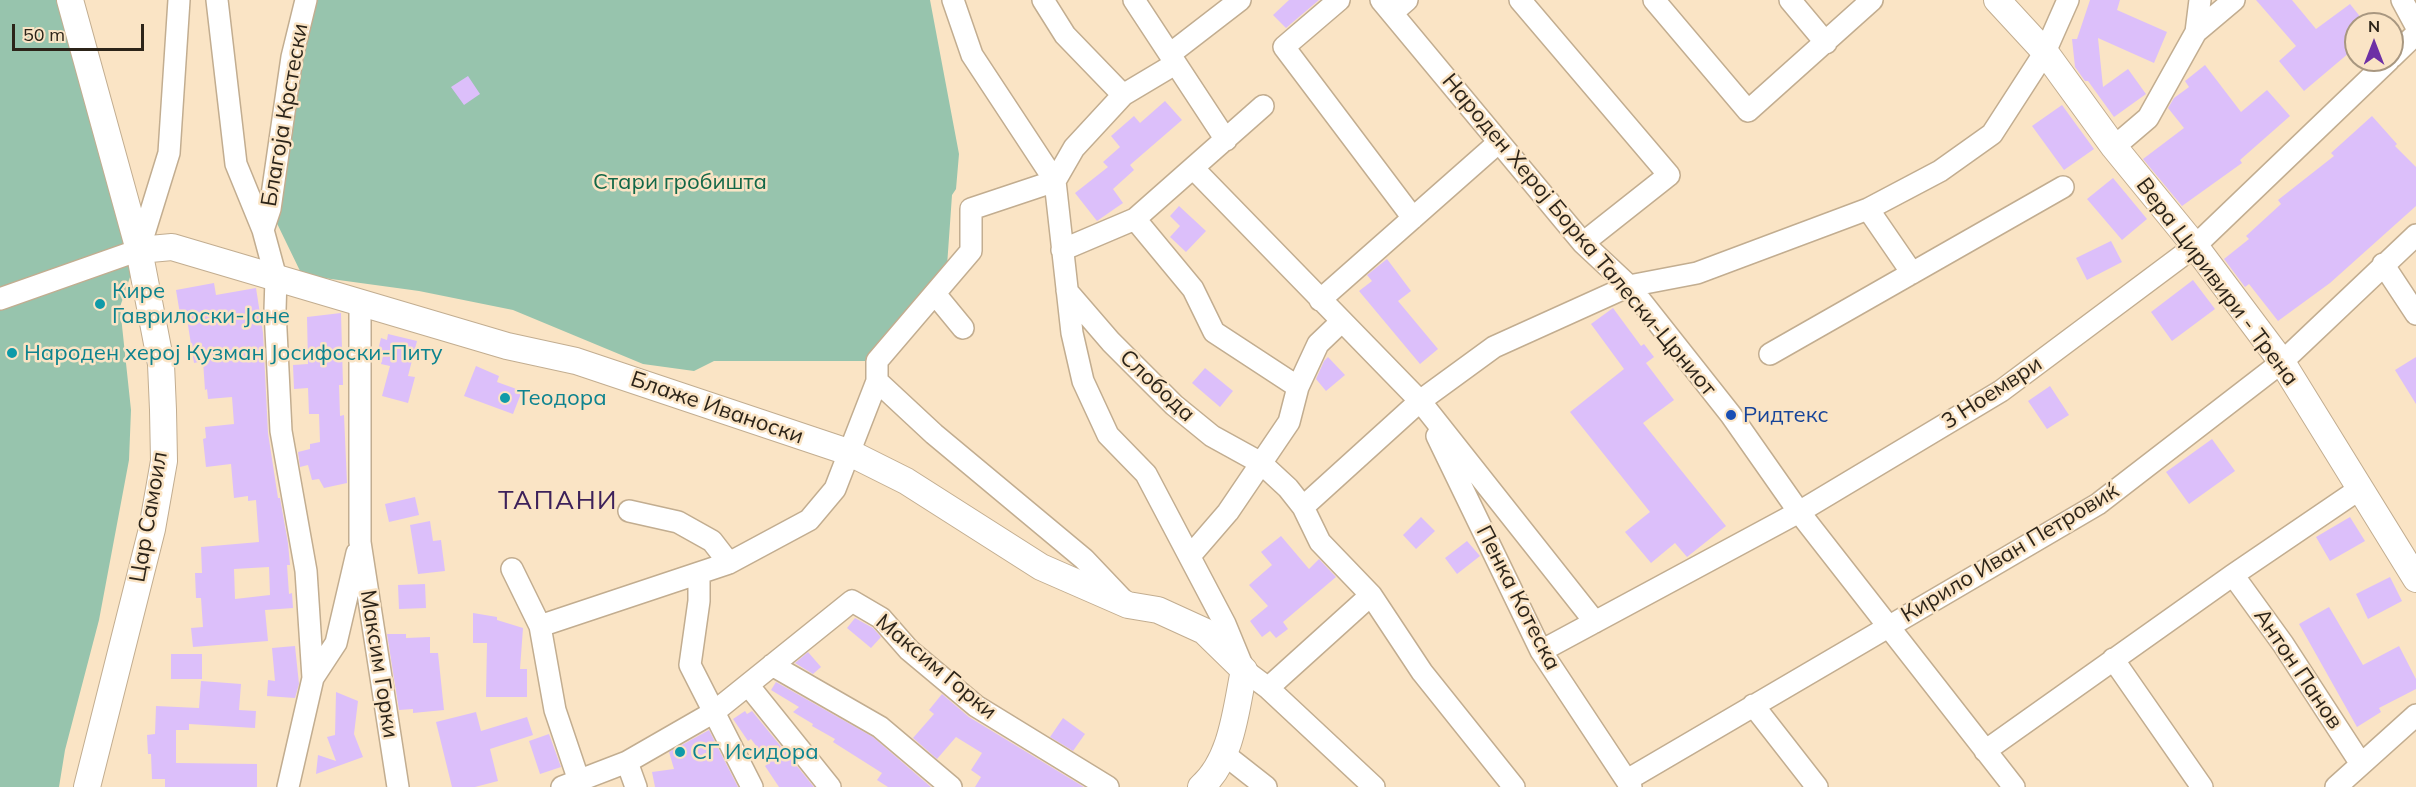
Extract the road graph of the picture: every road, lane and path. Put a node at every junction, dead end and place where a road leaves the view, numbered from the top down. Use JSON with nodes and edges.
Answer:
{"nodes":[{"id":1,"x":70,"y":0,"type":"edge"},
{"id":2,"x":179,"y":0,"type":"edge"},
{"id":3,"x":217,"y":0,"type":"edge"},
{"id":4,"x":306,"y":0,"type":"edge"},
{"id":5,"x":953,"y":0,"type":"edge"},
{"id":6,"x":1043,"y":0,"type":"edge"},
{"id":7,"x":1134,"y":0,"type":"edge"},
{"id":8,"x":1240,"y":0,"type":"edge"},
{"id":9,"x":1339,"y":0,"type":"edge"},
{"id":10,"x":1521,"y":0,"type":"edge"},
{"id":11,"x":1654,"y":0,"type":"edge"},
{"id":12,"x":1790,"y":0,"type":"edge"},
{"id":13,"x":1872,"y":0,"type":"edge"},
{"id":14,"x":1997,"y":0,"type":"edge"},
{"id":15,"x":2068,"y":0,"type":"edge"},
{"id":16,"x":2200,"y":0,"type":"edge"},
{"id":17,"x":2234,"y":0,"type":"edge"},
{"id":18,"x":2402,"y":0,"type":"edge"},
{"id":19,"x":1393,"y":4,"type":"edge"},
{"id":20,"x":2416,"y":26,"type":"edge"},
{"id":21,"x":2196,"y":32,"type":"junction"},
{"id":22,"x":2416,"y":34,"type":"edge"},
{"id":23,"x":1826,"y":43,"type":"junction"},
{"id":24,"x":2404,"y":45,"type":"edge"},
{"id":25,"x":2045,"y":52,"type":"junction"},
{"id":26,"x":1172,"y":59,"type":"junction"},
{"id":27,"x":2375,"y":72,"type":"edge"},
{"id":28,"x":1123,"y":95,"type":"junction"},
{"id":29,"x":1263,"y":106,"type":"dead end"},
{"id":30,"x":1226,"y":140,"type":"junction"},
{"id":31,"x":1499,"y":142,"type":"junction"},
{"id":32,"x":2114,"y":147,"type":"junction"},
{"id":33,"x":1193,"y":168,"type":"junction"},
{"id":34,"x":1055,"y":181,"type":"junction"},
{"id":35,"x":2063,"y":187,"type":"dead end"},
{"id":36,"x":1868,"y":209,"type":"junction"},
{"id":37,"x":1413,"y":218,"type":"junction"},
{"id":38,"x":1135,"y":219,"type":"junction"},
{"id":39,"x":263,"y":230,"type":"junction"},
{"id":40,"x":2416,"y":236,"type":"edge"},
{"id":41,"x":1583,"y":243,"type":"junction"},
{"id":42,"x":2195,"y":246,"type":"junction"},
{"id":43,"x":139,"y":250,"type":"junction"},
{"id":44,"x":1062,"y":250,"type":"junction"},
{"id":45,"x":2383,"y":264,"type":"junction"},
{"id":46,"x":1912,"y":273,"type":"junction"},
{"id":47,"x":276,"y":278,"type":"junction"},
{"id":48,"x":1629,"y":286,"type":"junction"},
{"id":49,"x":1067,"y":291,"type":"junction"},
{"id":50,"x":935,"y":294,"type":"junction"},
{"id":51,"x":0,"y":299,"type":"edge"},
{"id":52,"x":1320,"y":300,"type":"junction"},
{"id":53,"x":360,"y":302,"type":"junction"},
{"id":54,"x":2416,"y":314,"type":"edge"},
{"id":55,"x":1341,"y":322,"type":"junction"},
{"id":56,"x":963,"y":328,"type":"dead end"},
{"id":57,"x":1770,"y":354,"type":"dead end"},
{"id":58,"x":2282,"y":362,"type":"junction"},
{"id":59,"x":877,"y":381,"type":"junction"},
{"id":60,"x":1298,"y":387,"type":"junction"},
{"id":61,"x":1420,"y":401,"type":"junction"},
{"id":62,"x":848,"y":452,"type":"junction"},
{"id":63,"x":1261,"y":463,"type":"junction"},
{"id":64,"x":2361,"y":488,"type":"junction"},
{"id":65,"x":1303,"y":507,"type":"junction"},
{"id":66,"x":629,"y":511,"type":"dead end"},
{"id":67,"x":1799,"y":512,"type":"junction"},
{"id":68,"x":360,"y":542,"type":"junction"},
{"id":69,"x":1190,"y":556,"type":"junction"},
{"id":70,"x":729,"y":563,"type":"junction"},
{"id":71,"x":512,"y":569,"type":"dead end"},
{"id":72,"x":699,"y":573,"type":"junction"},
{"id":73,"x":2233,"y":574,"type":"junction"},
{"id":74,"x":2416,"y":579,"type":"edge"},
{"id":75,"x":1371,"y":595,"type":"junction"},
{"id":76,"x":1128,"y":605,"type":"junction"},
{"id":77,"x":1595,"y":621,"type":"junction"},
{"id":78,"x":540,"y":626,"type":"junction"},
{"id":79,"x":1889,"y":627,"type":"junction"},
{"id":80,"x":1541,"y":651,"type":"junction"},
{"id":81,"x":2113,"y":659,"type":"junction"},
{"id":82,"x":772,"y":665,"type":"junction"},
{"id":83,"x":1244,"y":670,"type":"junction"},
{"id":84,"x":313,"y":678,"type":"junction"},
{"id":85,"x":748,"y":685,"type":"junction"},
{"id":86,"x":1268,"y":688,"type":"junction"},
{"id":87,"x":1753,"y":705,"type":"junction"},
{"id":88,"x":714,"y":712,"type":"junction"},
{"id":89,"x":2416,"y":715,"type":"edge"},
{"id":90,"x":1985,"y":751,"type":"junction"},
{"id":91,"x":1224,"y":754,"type":"junction"},
{"id":92,"x":627,"y":762,"type":"junction"},
{"id":93,"x":2361,"y":764,"type":"junction"},
{"id":94,"x":571,"y":784,"type":"edge"},
{"id":95,"x":1629,"y":784,"type":"edge"},
{"id":96,"x":87,"y":787,"type":"edge"},
{"id":97,"x":288,"y":787,"type":"edge"},
{"id":98,"x":398,"y":787,"type":"edge"},
{"id":99,"x":636,"y":787,"type":"edge"},
{"id":100,"x":752,"y":787,"type":"edge"},
{"id":101,"x":830,"y":787,"type":"edge"},
{"id":102,"x":951,"y":787,"type":"edge"},
{"id":103,"x":1108,"y":787,"type":"edge"},
{"id":104,"x":1201,"y":787,"type":"edge"},
{"id":105,"x":1266,"y":787,"type":"edge"},
{"id":106,"x":1374,"y":787,"type":"edge"},
{"id":107,"x":1514,"y":787,"type":"edge"},
{"id":108,"x":1817,"y":787,"type":"edge"},
{"id":109,"x":2014,"y":787,"type":"edge"},
{"id":110,"x":2202,"y":787,"type":"edge"},
{"id":111,"x":2336,"y":787,"type":"edge"}],
"edges":[{"from":1,"to":43,"type":"street","name":"Цар Самоил"},
{"from":2,"to":43,"type":"street"},
{"from":3,"to":39,"type":"street"},
{"from":4,"to":39,"type":"street","name":"Благоја Крстески"},
{"from":5,"to":34,"type":"street"},
{"from":6,"to":28,"type":"street"},
{"from":7,"to":26,"type":"street"},
{"from":8,"to":26,"type":"street"},
{"from":9,"to":37,"type":"street"},
{"from":10,"to":41,"type":"street"},
{"from":11,"to":23,"type":"street"},
{"from":12,"to":23,"type":"street"},
{"from":13,"to":23,"type":"street"},
{"from":14,"to":25,"type":"street","name":"Вера Циривири - Трена"},
{"from":15,"to":25,"type":"street"},
{"from":16,"to":21,"type":"street"},
{"from":17,"to":21,"type":"street"},
{"from":18,"to":20,"type":"street"},
{"from":19,"to":31,"type":"street","name":"Народен Херој Борка Талески-Црниот"},
{"from":21,"to":32,"type":"street"},
{"from":22,"to":24,"type":"street","name":"3 Ноември"},
{"from":25,"to":32,"type":"street","name":"Вера Циривири - Трена"},
{"from":25,"to":36,"type":"street"},
{"from":26,"to":28,"type":"street"},
{"from":26,"to":30,"type":"street"},
{"from":27,"to":42,"type":"street","name":"3 Ноември"},
{"from":28,"to":34,"type":"street"},
{"from":29,"to":30,"type":"street"},
{"from":30,"to":33,"type":"street"},
{"from":31,"to":37,"type":"street"},
{"from":31,"to":41,"type":"street","name":"Народен Херој Борка Талески-Црниот"},
{"from":32,"to":42,"type":"street","name":"Вера Циривири - Трена"},
{"from":33,"to":38,"type":"street"},
{"from":33,"to":52,"type":"street","name":"Пенка Котеска"},
{"from":34,"to":44,"type":"street"},
{"from":34,"to":50,"type":"street"},
{"from":35,"to":46,"type":"street"},
{"from":36,"to":46,"type":"street"},
{"from":36,"to":48,"type":"street"},
{"from":37,"to":52,"type":"street"},
{"from":38,"to":44,"type":"street"},
{"from":38,"to":60,"type":"street"},
{"from":39,"to":47,"type":"street"},
{"from":40,"to":45,"type":"street","name":"Кирило Иван Петровиќ"},
{"from":41,"to":48,"type":"street","name":"Народен Херој Борка Талески-Црниот"},
{"from":42,"to":58,"type":"street","name":"Вера Циривири - Трена"},
{"from":42,"to":67,"type":"street","name":"3 Ноември"},
{"from":43,"to":47,"type":"street","name":"Блаже Иваноски"},
{"from":43,"to":51,"type":"street","name":"Блаже Иваноски"},
{"from":43,"to":96,"type":"street","name":"Цар Самоил"},
{"from":44,"to":49,"type":"street"},
{"from":45,"to":54,"type":"street"},
{"from":45,"to":58,"type":"street","name":"Кирило Иван Петровиќ"},
{"from":46,"to":57,"type":"street"},
{"from":47,"to":53,"type":"street","name":"Блаже Иваноски"},
{"from":47,"to":84,"type":"street"},
{"from":48,"to":61,"type":"street"},
{"from":48,"to":67,"type":"street","name":"Народен Херој Борка Талески-Црниот"},
{"from":49,"to":63,"type":"street","name":"Слобода"},
{"from":49,"to":69,"type":"street"},
{"from":50,"to":56,"type":"street"},
{"from":50,"to":59,"type":"street"},
{"from":52,"to":55,"type":"street","name":"Пенка Котеска"},
{"from":53,"to":62,"type":"street","name":"Блаже Иваноски"},
{"from":53,"to":68,"type":"street","name":"Максим Горки"},
{"from":55,"to":60,"type":"street"},
{"from":55,"to":61,"type":"street","name":"Пенка Котеска"},
{"from":58,"to":64,"type":"street","name":"Вера Циривири - Трена"},
{"from":58,"to":79,"type":"street","name":"Кирило Иван Петровиќ"},
{"from":59,"to":62,"type":"street"},
{"from":59,"to":76,"type":"street"},
{"from":60,"to":63,"type":"street"},
{"from":61,"to":65,"type":"street"},
{"from":61,"to":77,"type":"street","name":"Пенка Котеска"},
{"from":61,"to":80,"type":"street","name":"Пенка Котеска"},
{"from":62,"to":70,"type":"street"},
{"from":62,"to":76,"type":"street","name":"Блаже Иваноски"},
{"from":63,"to":65,"type":"street","name":"Слобода"},
{"from":63,"to":69,"type":"street"},
{"from":64,"to":73,"type":"street"},
{"from":64,"to":74,"type":"street","name":"Вера Циривири - Трена"},
{"from":65,"to":75,"type":"street","name":"Слобода"},
{"from":66,"to":70,"type":"street"},
{"from":67,"to":77,"type":"street","name":"3 Ноември"},
{"from":67,"to":79,"type":"street","name":"Народен Херој Борка Талески-Црниот"},
{"from":68,"to":84,"type":"street","name":"Максим Горки"},
{"from":68,"to":98,"type":"street","name":"Максим Горки"},
{"from":69,"to":83,"type":"street"},
{"from":70,"to":72,"type":"street"},
{"from":71,"to":78,"type":"street","name":"Максим Горки"},
{"from":72,"to":78,"type":"street"},
{"from":72,"to":88,"type":"street"},
{"from":73,"to":81,"type":"street"},
{"from":73,"to":93,"type":"street","name":"Антон Панов"},
{"from":75,"to":86,"type":"street"},
{"from":75,"to":107,"type":"street","name":"Слобода"},
{"from":76,"to":83,"type":"street","name":"Блаже Иваноски"},
{"from":77,"to":80,"type":"street","name":"3 Ноември"},
{"from":78,"to":94,"type":"street","name":"Максим Горки"},
{"from":79,"to":87,"type":"street","name":"Кирило Иван Петровиќ"},
{"from":79,"to":90,"type":"street","name":"Народен Херој Борка Талески-Црниот"},
{"from":80,"to":95,"type":"street","name":"Пенка Котеска"},
{"from":81,"to":90,"type":"street"},
{"from":81,"to":110,"type":"street"},
{"from":82,"to":85,"type":"street","name":"Максим Горки"},
{"from":82,"to":102,"type":"street"},
{"from":82,"to":103,"type":"street","name":"Максим Горки"},
{"from":83,"to":86,"type":"street"},
{"from":83,"to":91,"type":"street"},
{"from":84,"to":97,"type":"street"},
{"from":85,"to":88,"type":"street","name":"Максим Горки"},
{"from":85,"to":101,"type":"street"},
{"from":86,"to":106,"type":"street"},
{"from":87,"to":95,"type":"street","name":"Кирило Иван Петровиќ"},
{"from":87,"to":108,"type":"street"},
{"from":88,"to":92,"type":"street","name":"Максим Горки"},
{"from":88,"to":100,"type":"street"},
{"from":89,"to":93,"type":"street"},
{"from":90,"to":109,"type":"street","name":"Народен Херој Борка Талески-Црниот"},
{"from":91,"to":104,"type":"street"},
{"from":91,"to":105,"type":"street"},
{"from":92,"to":94,"type":"street","name":"Максим Горки"},
{"from":92,"to":99,"type":"street"},
{"from":93,"to":111,"type":"street"}]}
